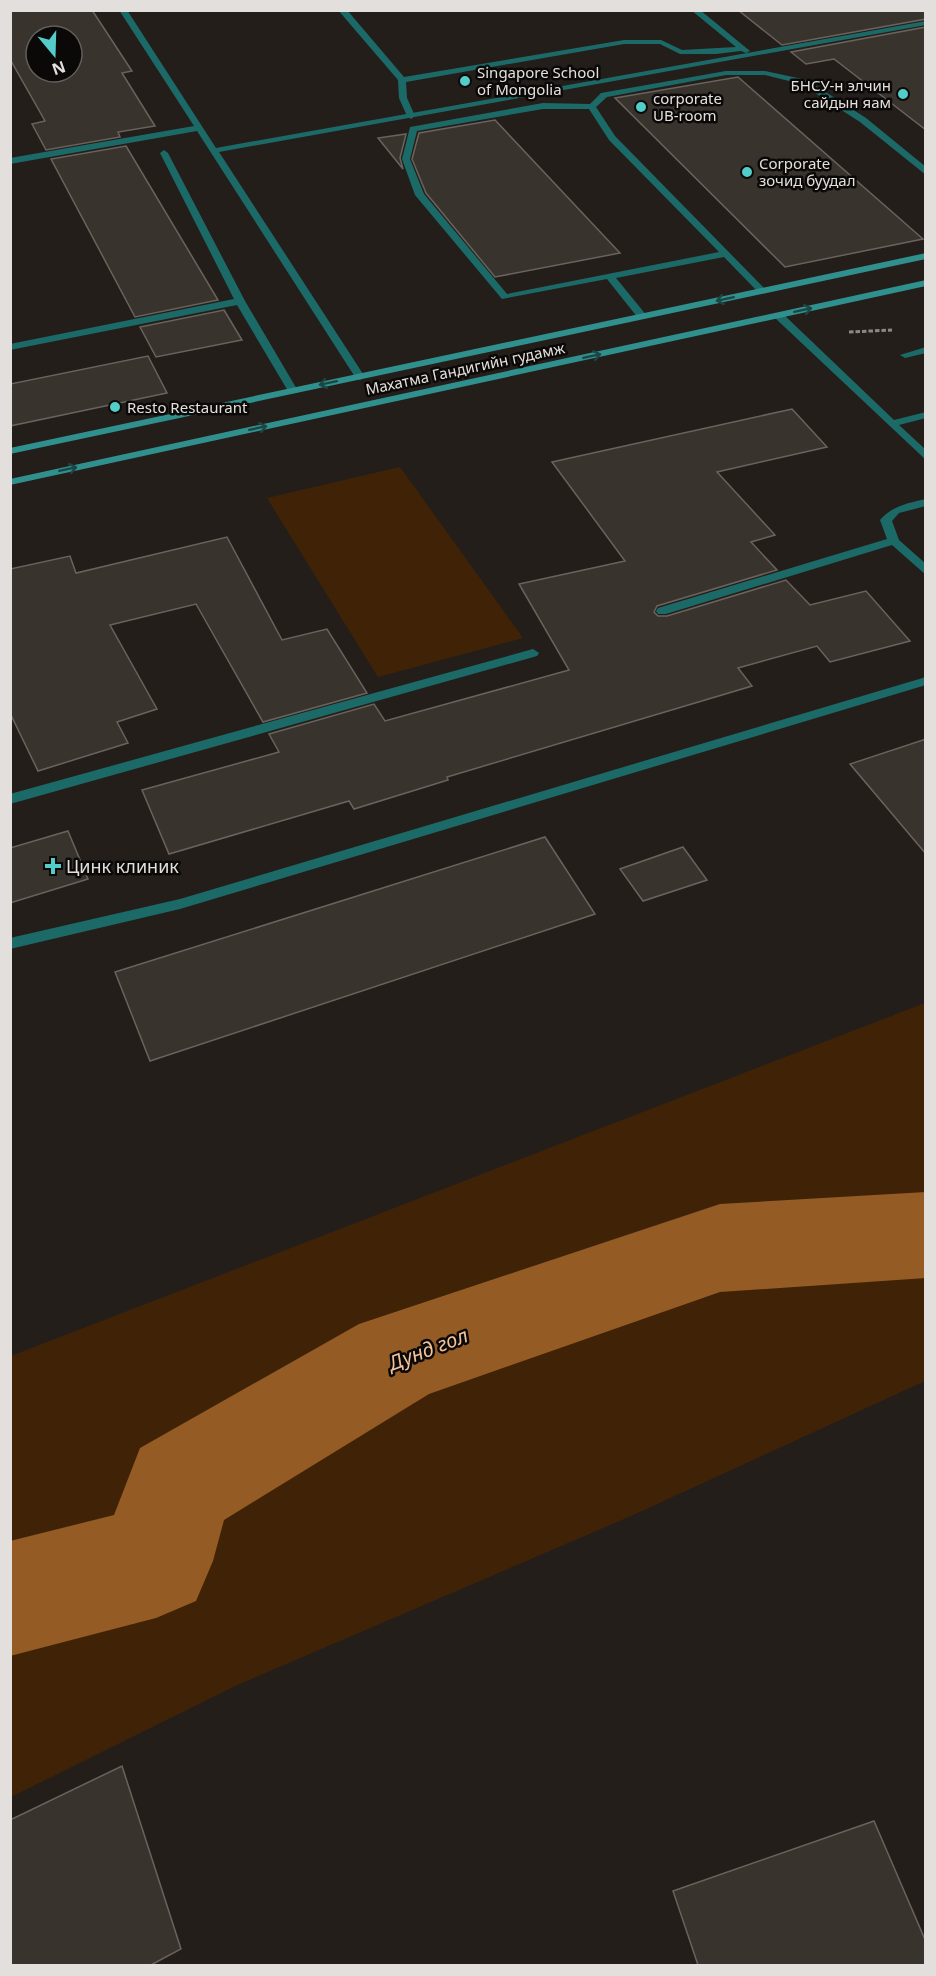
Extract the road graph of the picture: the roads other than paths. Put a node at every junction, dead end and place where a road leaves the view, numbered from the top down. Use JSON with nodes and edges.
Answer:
{"nodes":[{"id":1,"x":123,"y":10,"type":"edge"},
{"id":2,"x":342,"y":10,"type":"edge"},
{"id":3,"x":695,"y":10,"type":"edge"},
{"id":4,"x":926,"y":23,"type":"edge"},
{"id":5,"x":743,"y":48,"type":"junction"},
{"id":6,"x":751,"y":55,"type":"junction"},
{"id":7,"x":402,"y":80,"type":"junction"},
{"id":8,"x":592,"y":107,"type":"junction"},
{"id":9,"x":411,"y":116,"type":"junction"},
{"id":10,"x":197,"y":128,"type":"junction"},
{"id":11,"x":413,"y":129,"type":"junction"},
{"id":12,"x":212,"y":151,"type":"junction"},
{"id":13,"x":164,"y":153,"type":"dead end"},
{"id":14,"x":10,"y":161,"type":"edge"},
{"id":15,"x":926,"y":172,"type":"edge"},
{"id":16,"x":726,"y":254,"type":"junction"},
{"id":17,"x":926,"y":256,"type":"edge"},
{"id":18,"x":609,"y":276,"type":"junction"},
{"id":19,"x":864,"y":283,"type":"junction"},
{"id":20,"x":926,"y":283,"type":"edge"},
{"id":21,"x":762,"y":291,"type":"junction"},
{"id":22,"x":240,"y":301,"type":"junction"},
{"id":23,"x":778,"y":315,"type":"junction"},
{"id":24,"x":642,"y":316,"type":"junction"},
{"id":25,"x":10,"y":347,"type":"edge"},
{"id":26,"x":926,"y":350,"type":"edge"},
{"id":27,"x":905,"y":355,"type":"dead end"},
{"id":28,"x":360,"y":377,"type":"junction"},
{"id":29,"x":293,"y":391,"type":"junction"},
{"id":30,"x":926,"y":415,"type":"edge"},
{"id":31,"x":891,"y":424,"type":"junction"},
{"id":32,"x":10,"y":451,"type":"edge"},
{"id":33,"x":926,"y":457,"type":"edge"},
{"id":34,"x":10,"y":482,"type":"edge"},
{"id":35,"x":926,"y":502,"type":"edge"},
{"id":36,"x":894,"y":541,"type":"junction"},
{"id":37,"x":926,"y":571,"type":"edge"},
{"id":38,"x":662,"y":611,"type":"dead end"},
{"id":39,"x":533,"y":653,"type":"dead end"},
{"id":40,"x":926,"y":681,"type":"edge"},
{"id":41,"x":10,"y":799,"type":"edge"},
{"id":42,"x":10,"y":944,"type":"edge"}],
"edges":[{"from":1,"to":10,"type":"street"},
{"from":2,"to":7,"type":"street"},
{"from":3,"to":5,"type":"street"},
{"from":4,"to":6,"type":"street"},
{"from":5,"to":6,"type":"street"},
{"from":5,"to":7,"type":"street"},
{"from":6,"to":9,"type":"street"},
{"from":7,"to":9,"type":"street"},
{"from":8,"to":11,"type":"street"},
{"from":8,"to":15,"type":"street"},
{"from":8,"to":16,"type":"street"},
{"from":9,"to":11,"type":"street"},
{"from":9,"to":12,"type":"street"},
{"from":10,"to":12,"type":"street"},
{"from":10,"to":14,"type":"street"},
{"from":11,"to":18,"type":"street"},
{"from":12,"to":28,"type":"street"},
{"from":13,"to":22,"type":"street"},
{"from":16,"to":18,"type":"street"},
{"from":16,"to":21,"type":"street"},
{"from":17,"to":19,"type":"main road","name":"Махатма Гандигийн гудамж"},
{"from":18,"to":24,"type":"street"},
{"from":19,"to":20,"type":"main road","name":"Махатма Гандигийн гудамж"},
{"from":19,"to":21,"type":"main road","name":"Махатма Гандигийн гудамж"},
{"from":23,"to":19,"type":"main road","name":"Махатма Гандигийн гудамж","one_way":true},
{"from":21,"to":24,"type":"main road","name":"Махатма Гандигийн гудамж","one_way":true},
{"from":22,"to":25,"type":"street"},
{"from":22,"to":29,"type":"street"},
{"from":23,"to":31,"type":"street"},
{"from":34,"to":23,"type":"main road","name":"Махатма Гандигийн гудамж","one_way":true},
{"from":24,"to":28,"type":"main road","name":"Махатма Гандигийн гудамж"},
{"from":26,"to":27,"type":"street"},
{"from":28,"to":29,"type":"main road","name":"Махатма Гандигийн гудамж","one_way":true},
{"from":29,"to":32,"type":"main road","name":"Махатма Гандигийн гудамж"},
{"from":30,"to":31,"type":"street"},
{"from":31,"to":33,"type":"street"},
{"from":35,"to":36,"type":"street"},
{"from":36,"to":37,"type":"street"},
{"from":36,"to":38,"type":"street"},
{"from":39,"to":41,"type":"street"},
{"from":40,"to":42,"type":"street"}]}
